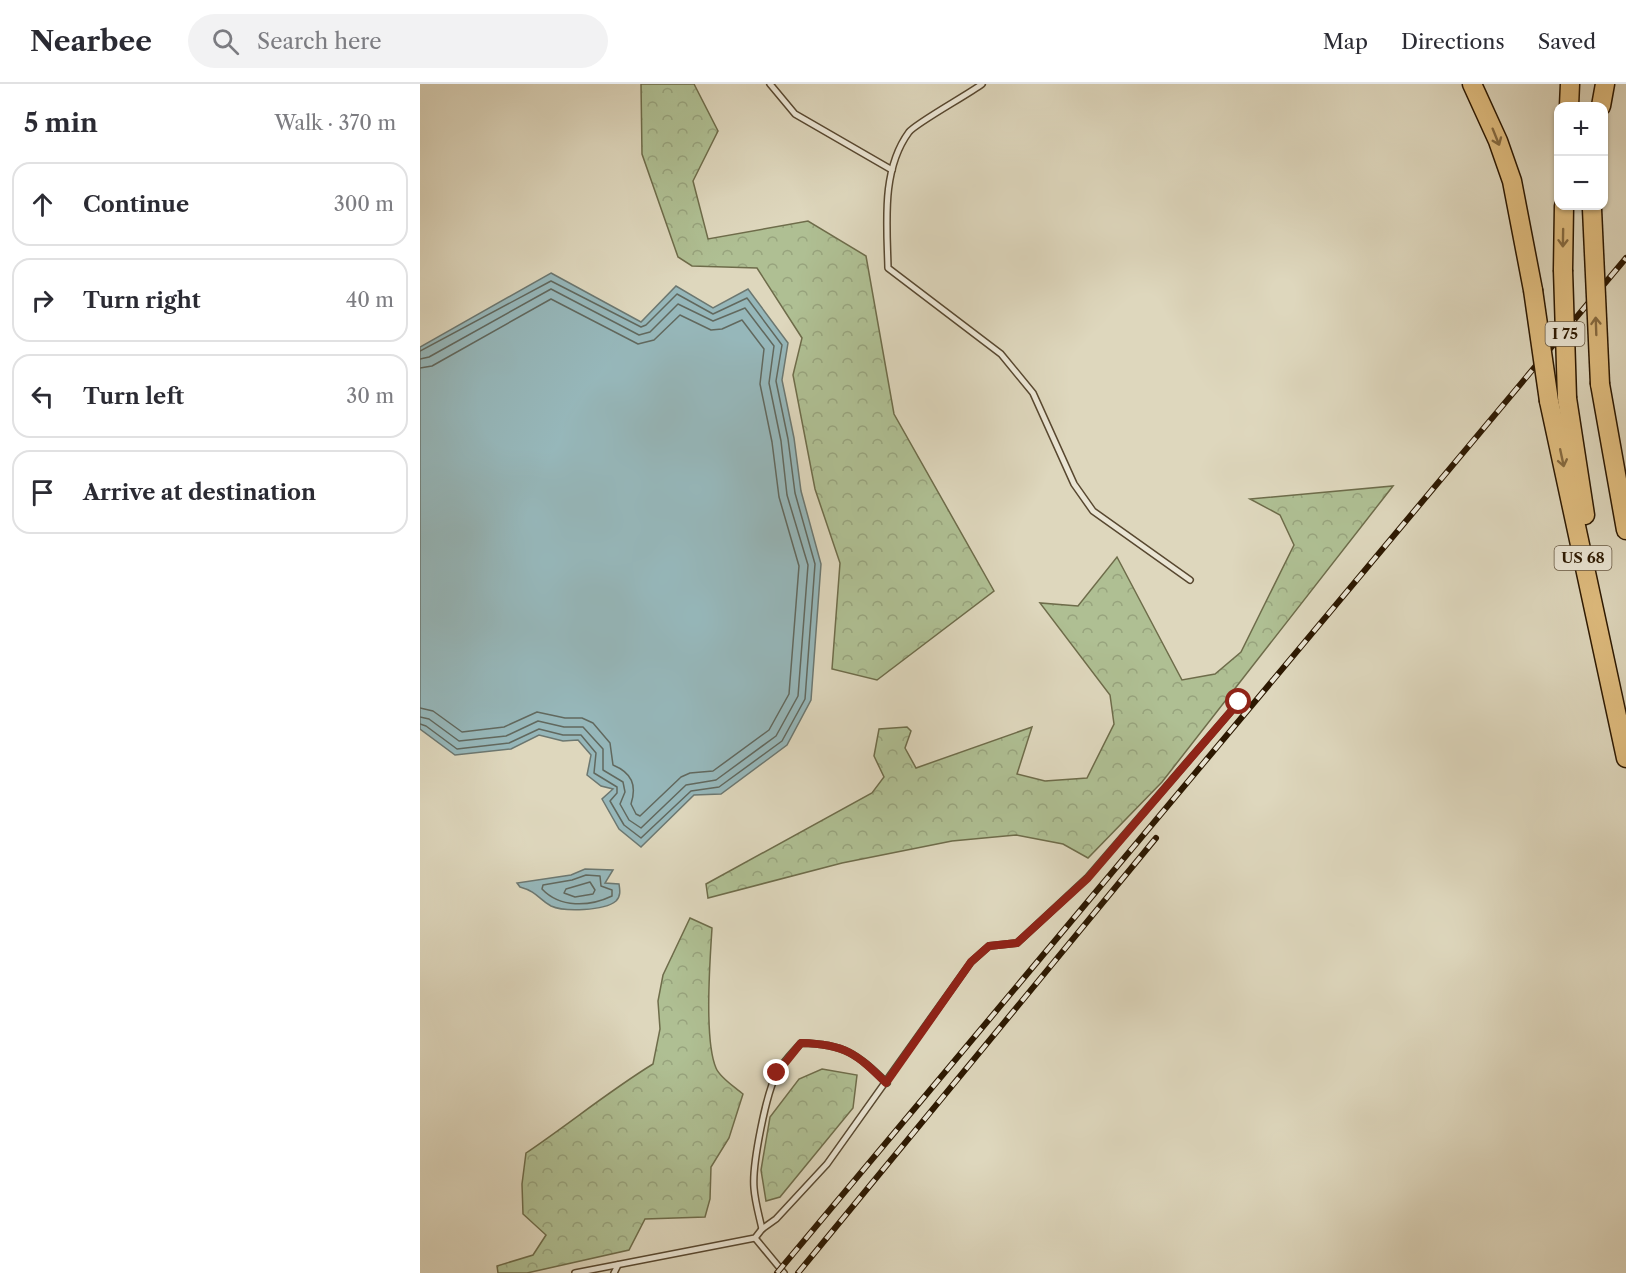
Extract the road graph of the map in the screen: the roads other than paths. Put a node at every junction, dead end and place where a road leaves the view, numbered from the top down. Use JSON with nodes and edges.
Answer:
{"nodes":[{"id":1,"x":770,"y":84,"type":"edge"},
{"id":2,"x":982,"y":84,"type":"edge"},
{"id":3,"x":1472,"y":84,"type":"edge"},
{"id":4,"x":1570,"y":84,"type":"edge"},
{"id":5,"x":1605,"y":84,"type":"edge"},
{"id":6,"x":1569,"y":102,"type":"edge"},
{"id":7,"x":1602,"y":102,"type":"edge"},
{"id":8,"x":892,"y":170,"type":"junction"},
{"id":9,"x":1564,"y":210,"type":"edge"},
{"id":10,"x":1592,"y":210,"type":"edge"},
{"id":11,"x":1558,"y":400,"type":"junction"},
{"id":12,"x":1626,"y":530,"type":"edge"},
{"id":13,"x":1190,"y":580,"type":"dead end"},
{"id":14,"x":1239,"y":702,"type":"dead end"},
{"id":15,"x":1626,"y":758,"type":"edge"},
{"id":16,"x":886,"y":1083,"type":"junction"},
{"id":17,"x":762,"y":1229,"type":"junction"},
{"id":18,"x":755,"y":1238,"type":"junction"},
{"id":19,"x":618,"y":1265,"type":"junction"},
{"id":20,"x":574,"y":1273,"type":"edge"},
{"id":21,"x":615,"y":1273,"type":"edge"},
{"id":22,"x":784,"y":1273,"type":"edge"}],
"edges":[{"from":1,"to":8,"type":"lane"},
{"from":2,"to":8,"type":"lane"},
{"from":3,"to":11,"type":"highway","number":"US 68","one_way":true,"bridge":true},
{"from":4,"to":6,"type":"highway"},
{"from":5,"to":7,"type":"highway"},
{"from":8,"to":13,"type":"lane"},
{"from":9,"to":11,"type":"highway","number":"I 75","one_way":true,"bridge":true},
{"from":12,"to":10,"type":"highway","number":"I 75","one_way":true,"bridge":true},
{"from":11,"to":15,"type":"highway","number":"US 68","one_way":true},
{"from":14,"to":16,"type":"lane"},
{"from":16,"to":17,"type":"lane"},
{"from":16,"to":17,"type":"lane"},
{"from":17,"to":18,"type":"lane"},
{"from":18,"to":19,"type":"lane"},
{"from":18,"to":22,"type":"lane"},
{"from":19,"to":20,"type":"lane"},
{"from":19,"to":21,"type":"lane"}]}
